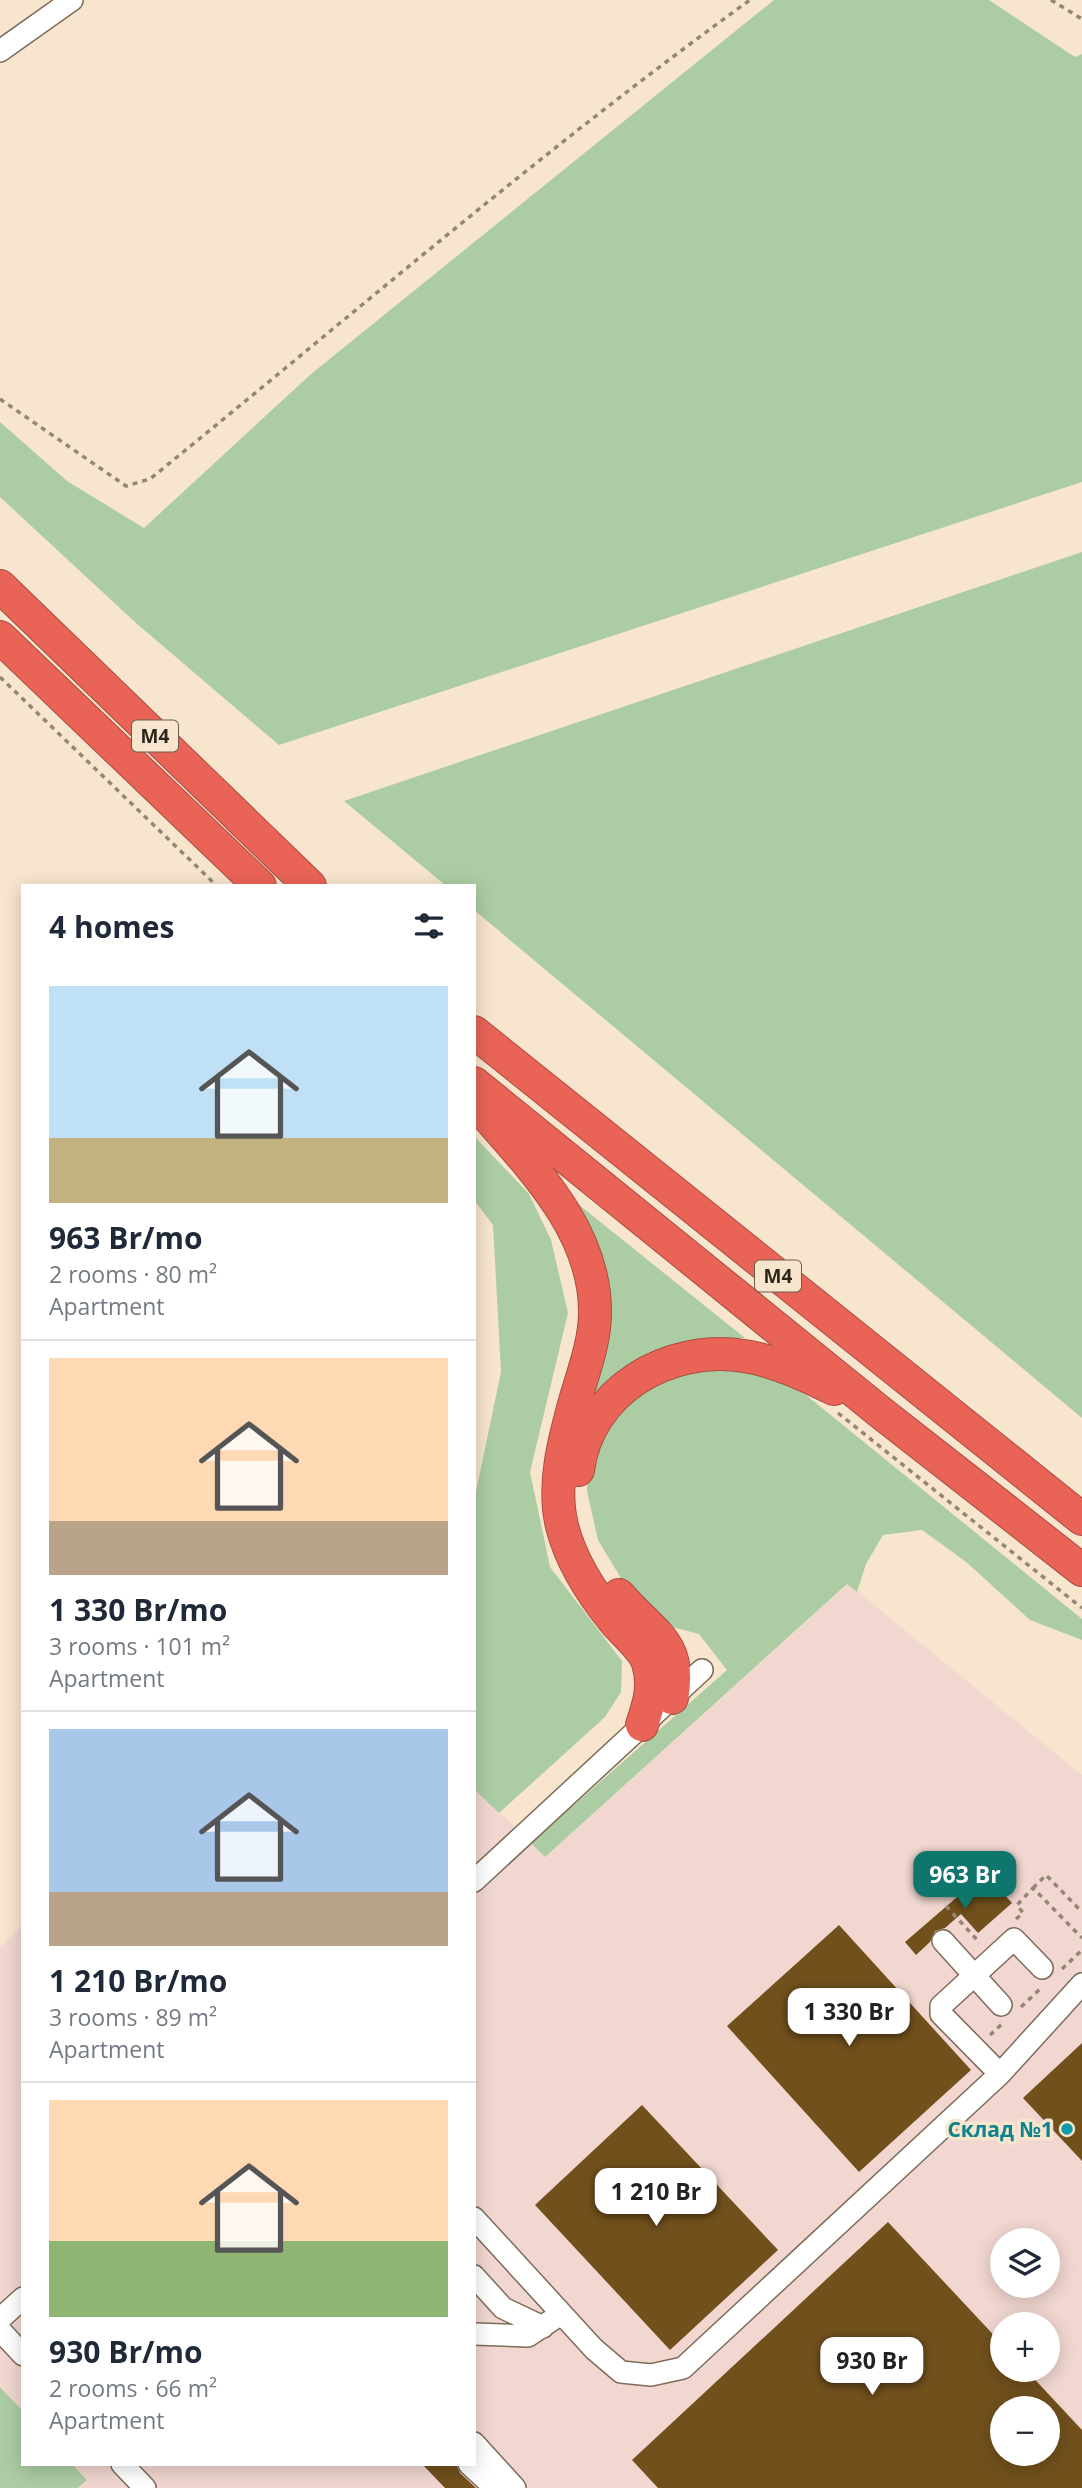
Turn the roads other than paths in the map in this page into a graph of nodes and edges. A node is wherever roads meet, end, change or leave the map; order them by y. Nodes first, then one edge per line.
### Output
1 (72, 0) edge
2 (0, 51) edge
3 (0, 586) edge
4 (0, 637) edge
5 (258, 884) edge
6 (308, 884) edge
7 (476, 1034) edge
8 (476, 1085) edge
9 (476, 1103) edge
10 (880, 1412) junction
11 (1082, 1519) edge
12 (1082, 1570) edge
13 (702, 1670) dead end
14 (672, 1698) junction
15 (642, 1725) junction
16 (476, 1879) edge
17 (943, 1941) dead end
18 (1042, 1968) dead end
19 (974, 1975) junction
20 (1082, 1984) edge
21 (1001, 2005) dead end
22 (1000, 2074) junction
23 (476, 2220) edge
24 (476, 2278) edge
25 (21, 2300) edge
26 (561, 2314) junction
27 (0, 2319) edge
28 (543, 2327) junction
29 (0, 2330) edge
30 (476, 2334) edge
31 (21, 2353) edge
32 (476, 2445) edge
33 (124, 2466) edge
34 (471, 2466) edge
35 (145, 2488) edge
36 (495, 2488) edge
37 (515, 2488) edge

1 - 2 street
3 - 6 highway, М4
4 - 5 highway, М4
7 - 11 highway, М4
8 - 10 highway, М4
9 - 15 highway
10 - 12 highway, М4
10 - 14 highway
13 - 14 street
14 - 15 street
15 - 16 street
17 - 19 street
18 - 19 street
19 - 21 street
19 - 22 street
20 - 22 street
22 - 26 street
23 - 26 street
24 - 28 street
25 - 27 street
26 - 28 street
28 - 30 street
29 - 31 street
32 - 37 street
33 - 35 street
34 - 36 street

